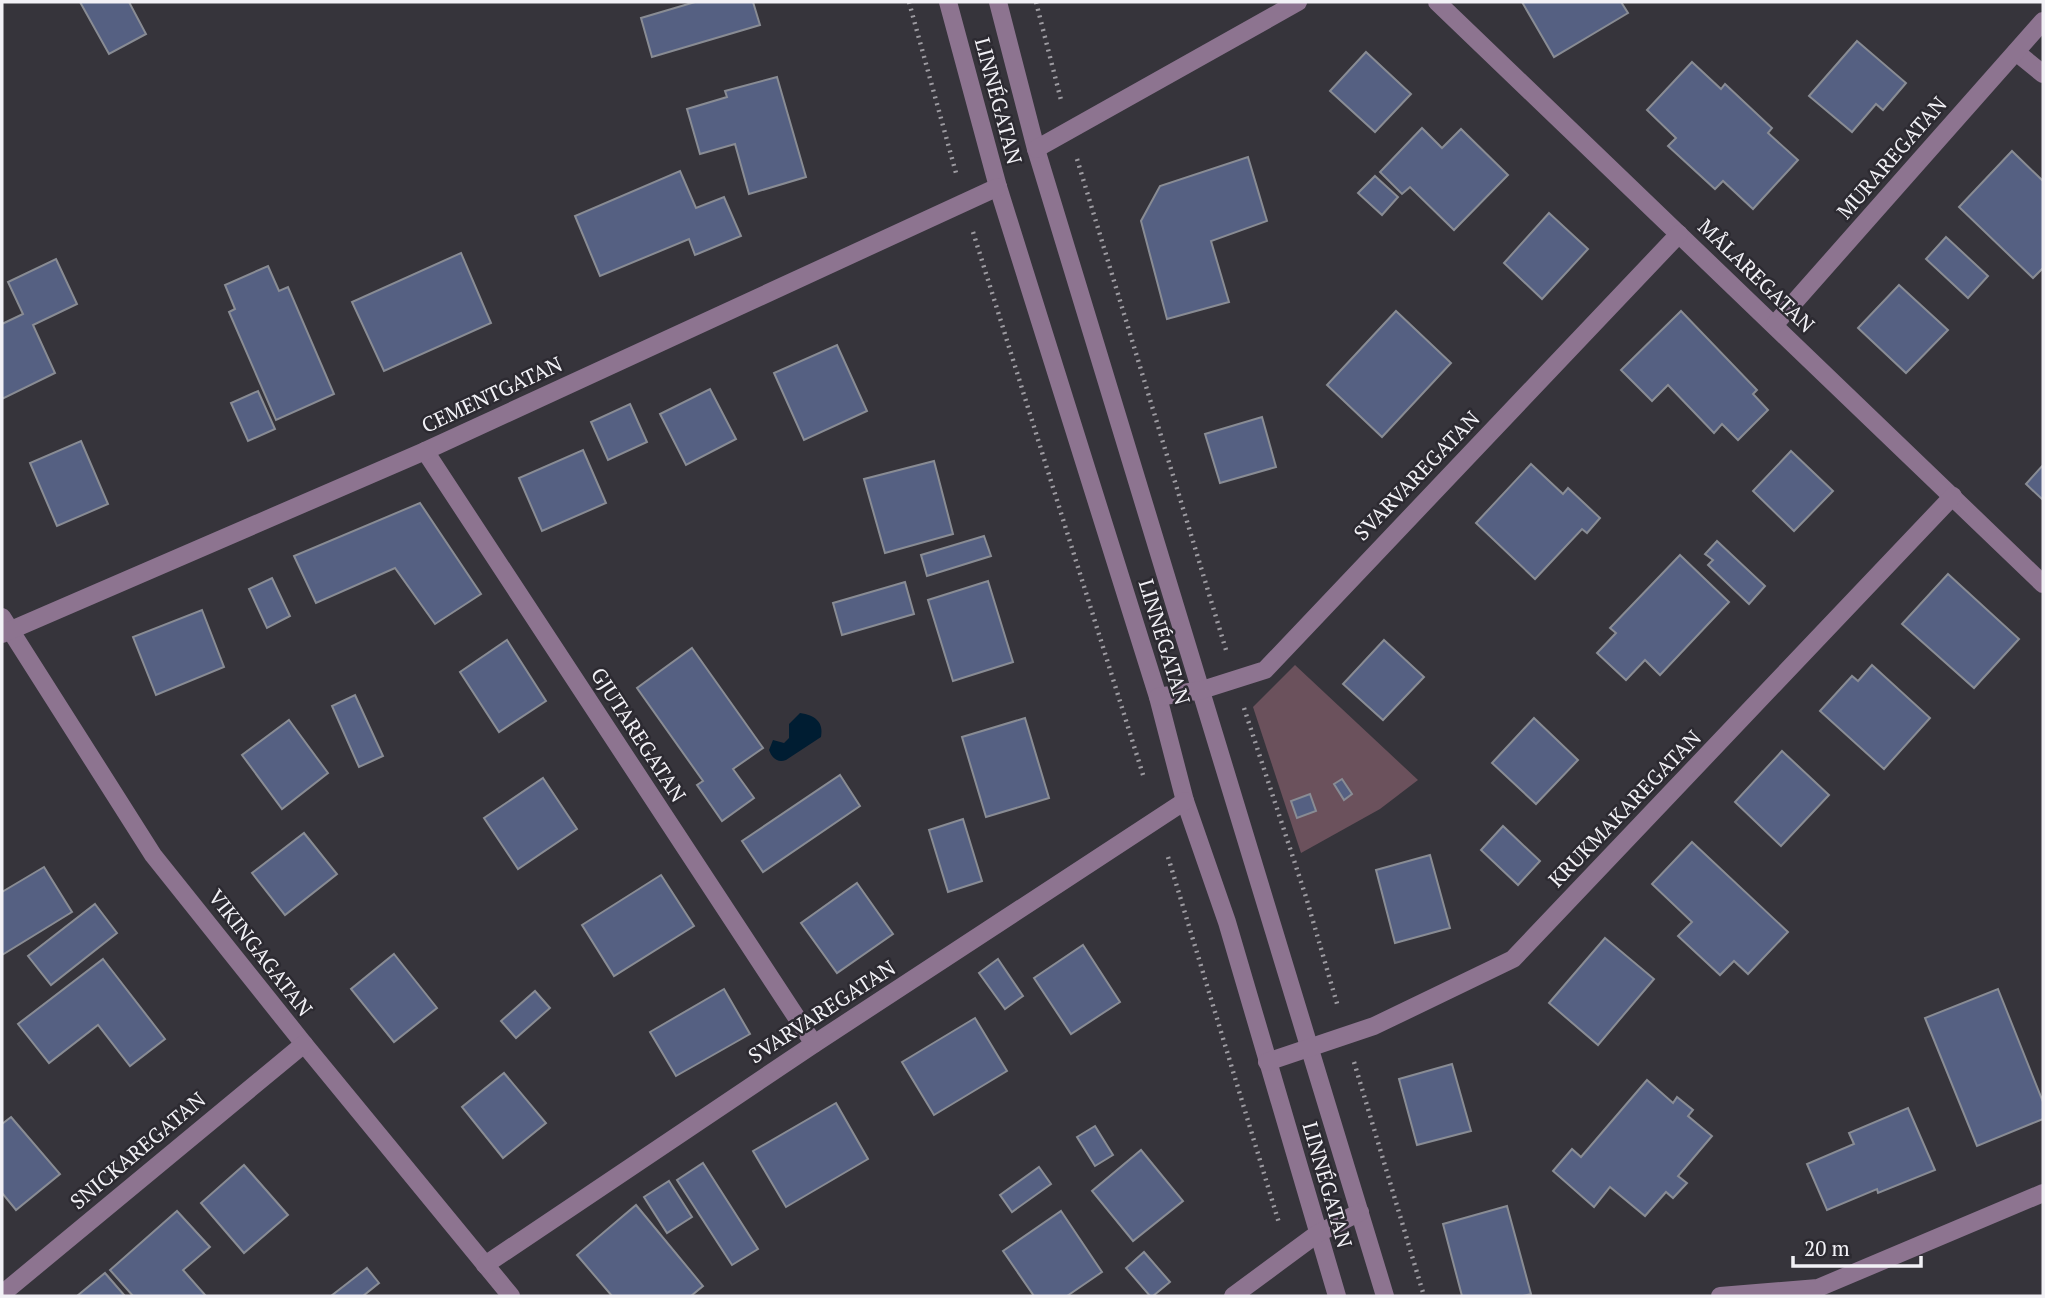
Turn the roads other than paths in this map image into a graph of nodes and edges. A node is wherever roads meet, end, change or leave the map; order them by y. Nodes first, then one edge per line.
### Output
1 (948, 2) edge
2 (998, 2) edge
3 (1298, 2) edge
4 (1437, 2) edge
5 (2043, 22) edge
6 (2016, 52) junction
7 (2043, 74) edge
8 (1036, 149) junction
9 (998, 187) junction
10 (1679, 234) junction
11 (1774, 324) junction
12 (425, 451) junction
13 (1953, 496) junction
14 (2043, 584) edge
15 (5, 627) edge
16 (1202, 690) junction
17 (1158, 697) junction
18 (1185, 801) junction
19 (304, 1044) junction
20 (814, 1044) junction
21 (1309, 1047) junction
22 (1268, 1062) junction
23 (2043, 1193) edge
24 (1360, 1212) junction
25 (1317, 1234) junction
26 (485, 1265) junction
27 (2, 1294) edge
28 (511, 1296) edge
29 (1233, 1296) edge
30 (1337, 1296) edge
31 (1385, 1296) edge
32 (1729, 1296) edge

1 - 9 street, LINNÉGATAN
2 - 8 street, LINNÉGATAN
3 - 8 street
4 - 10 street, MÅLAREGATAN
5 - 6 street, MURAREGATAN
6 - 7 street
6 - 11 street, MURAREGATAN
8 - 16 street, LINNÉGATAN
9 - 12 street, CEMENTGATAN
9 - 17 street, LINNÉGATAN
10 - 11 street, MÅLAREGATAN
10 - 16 street, SVARVAREGATAN
11 - 13 street, MÅLAREGATAN
12 - 15 street, CEMENTGATAN
12 - 20 street, GJUTAREGATAN
13 - 14 street, MÅLAREGATAN
13 - 21 street, KRUKMAKAREGATAN
15 - 19 street, VIKINGAGATAN
16 - 17 street, SVARVAREGATAN
16 - 21 street, LINNÉGATAN
17 - 18 street, LINNÉGATAN
18 - 20 street, SVARVAREGATAN
18 - 22 street, LINNÉGATAN
19 - 26 street, VIKINGAGATAN
19 - 27 street, SNICKAREGATAN
20 - 26 street, SVARVAREGATAN
21 - 22 street, KRUKMAKAREGATAN
21 - 24 street, LINNÉGATAN
22 - 25 street, LINNÉGATAN
23 - 32 street
24 - 25 street
24 - 31 street, LINNÉGATAN
25 - 29 street
25 - 30 street, LINNÉGATAN
26 - 28 street, VIKINGAGATAN

